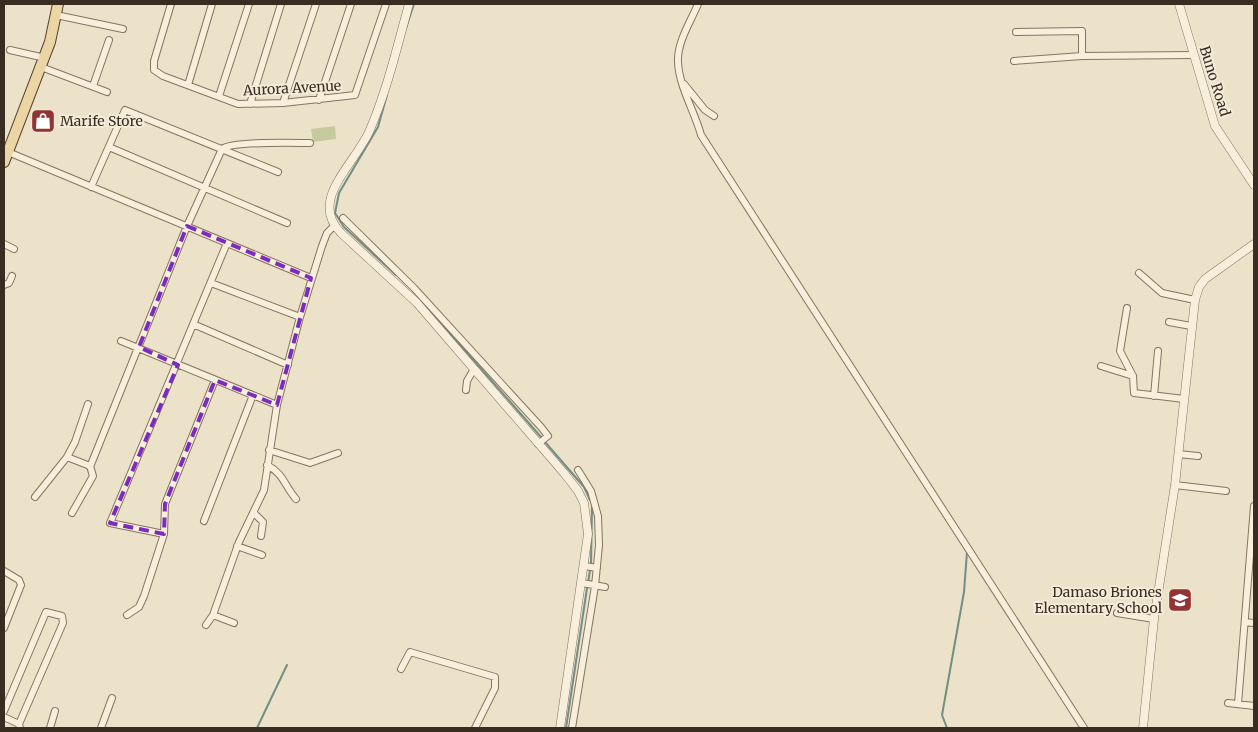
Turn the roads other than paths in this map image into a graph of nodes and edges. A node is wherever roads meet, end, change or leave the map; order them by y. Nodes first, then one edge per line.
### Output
1 (58, 4) edge
2 (171, 4) edge
3 (212, 4) edge
4 (248, 4) edge
5 (281, 4) edge
6 (316, 4) edge
7 (351, 4) edge
8 (386, 4) edge
9 (409, 4) edge
10 (698, 4) edge
11 (1178, 4) edge
12 (56, 15) junction
13 (123, 29) dead end
14 (1016, 32) dead end
15 (109, 40) dead end
16 (10, 50) dead end
17 (1194, 55) junction
18 (1082, 56) junction
19 (1014, 61) dead end
20 (43, 63) junction
21 (682, 81) junction
22 (188, 84) junction
23 (93, 86) junction
24 (106, 92) dead end
25 (219, 96) junction
26 (319, 100) junction
27 (284, 103) junction
28 (250, 104) junction
29 (714, 116) dead end
30 (310, 143) dead end
31 (109, 147) junction
32 (222, 149) junction
33 (8, 152) junction
34 (4, 162) edge
35 (278, 172) dead end
36 (1254, 185) edge
37 (91, 187) junction
38 (205, 188) junction
39 (343, 218) dead end
40 (287, 223) dead end
41 (187, 226) junction
42 (334, 226) junction
43 (227, 243) junction
44 (4, 244) edge
45 (1254, 244) edge
46 (14, 249) dead end
47 (1138, 273) dead end
48 (12, 276) dead end
49 (311, 278) junction
50 (210, 283) junction
51 (4, 285) edge
52 (1194, 300) junction
53 (1127, 308) dead end
54 (300, 317) junction
55 (1169, 322) dead end
56 (193, 324) junction
57 (1191, 326) junction
58 (121, 341) dead end
59 (139, 347) junction
60 (1158, 351) dead end
61 (288, 365) junction
62 (178, 366) junction
63 (1101, 366) dead end
64 (474, 369) junction
65 (1133, 376) junction
66 (215, 380) junction
67 (466, 390) dead end
68 (253, 395) junction
69 (1154, 396) junction
70 (1184, 400) junction
71 (88, 404) dead end
72 (277, 405) junction
73 (538, 444) junction
74 (269, 450) junction
75 (338, 453) dead end
76 (1178, 454) junction
77 (1198, 456) dead end
78 (67, 457) junction
79 (267, 465) junction
80 (90, 467) junction
81 (578, 470) dead end
82 (1175, 485) junction
83 (1226, 491) dead end
84 (36, 497) dead end
85 (296, 499) dead end
86 (1254, 506) edge
87 (72, 513) dead end
88 (254, 513) junction
89 (204, 521) dead end
90 (164, 534) junction
91 (261, 536) dead end
92 (238, 546) junction
93 (262, 555) dead end
94 (585, 566) junction
95 (597, 568) junction
96 (4, 571) edge
97 (582, 583) junction
98 (595, 586) junction
99 (605, 587) dead end
100 (1117, 613) dead end
101 (213, 614) junction
102 (127, 615) dead end
103 (1154, 619) junction
104 (1245, 622) junction
105 (234, 623) dead end
106 (1254, 623) edge
107 (206, 625) dead end
108 (4, 628) edge
109 (401, 669) dead end
110 (112, 698) dead end
111 (1228, 703) dead end
112 (1238, 704) junction
113 (1254, 706) edge
114 (4, 711) edge
115 (55, 711) dead end
116 (4, 717) edge
117 (20, 726) edge
118 (50, 728) edge
119 (101, 728) edge
120 (475, 728) edge
121 (560, 728) edge
122 (572, 728) edge
123 (1084, 728) edge
124 (1143, 728) edge

1 - 12 main road
2 - 22 street, Aurora Avenue
3 - 22 street
4 - 25 street
5 - 28 street
6 - 27 street
7 - 26 street
8 - 26 street, Aurora Avenue
9 - 42 street
10 - 21 street
11 - 17 street, Buno Road
12 - 13 street
12 - 20 main road
14 - 18 street
15 - 23 street
16 - 20 street
17 - 18 street
17 - 36 street, Buno Road
18 - 19 street
20 - 23 street
20 - 33 main road
21 - 29 street
21 - 123 street
22 - 25 street, Aurora Avenue
23 - 24 street
25 - 28 street, Aurora Avenue
26 - 27 street, Aurora Avenue
27 - 28 street, Aurora Avenue
30 - 32 street
31 - 32 street
31 - 37 street
31 - 38 street
32 - 35 street
32 - 38 street
33 - 34 main road
33 - 37 street
37 - 41 street
38 - 40 street
38 - 41 street
39 - 73 street
41 - 43 street
41 - 59 street
42 - 49 street
42 - 64 street
43 - 49 street
43 - 50 street
44 - 46 street
45 - 52 street
47 - 52 street
48 - 51 street
49 - 54 street
50 - 54 street
50 - 56 street
52 - 57 street
53 - 65 street
54 - 61 street
55 - 57 street
56 - 61 street
56 - 62 street
57 - 70 street
58 - 59 street
59 - 62 street
59 - 80 street
60 - 69 street
61 - 72 street
62 - 66 street
62 - 90 street
63 - 65 street
64 - 67 street
64 - 73 street
65 - 69 street
66 - 68 street
66 - 90 street
68 - 72 street
68 - 89 street
69 - 70 street
70 - 76 street
71 - 78 street
72 - 74 street
73 - 94 street
74 - 75 street
74 - 79 street
76 - 77 street
76 - 82 street
78 - 80 street
78 - 84 street
79 - 85 street
79 - 88 street
80 - 87 street
81 - 95 street
82 - 83 street
82 - 103 street
86 - 104 street
88 - 91 street
88 - 92 street
90 - 102 street
92 - 93 street
92 - 101 street
94 - 95 street
94 - 97 street
95 - 98 street
96 - 108 street
97 - 98 street
97 - 121 street
98 - 99 street
98 - 122 street
100 - 103 street
101 - 105 street
101 - 107 street
103 - 124 street
104 - 106 street
104 - 112 street
109 - 120 street
110 - 119 street
111 - 112 street
112 - 113 street
114 - 117 street
115 - 118 street
116 - 117 street

